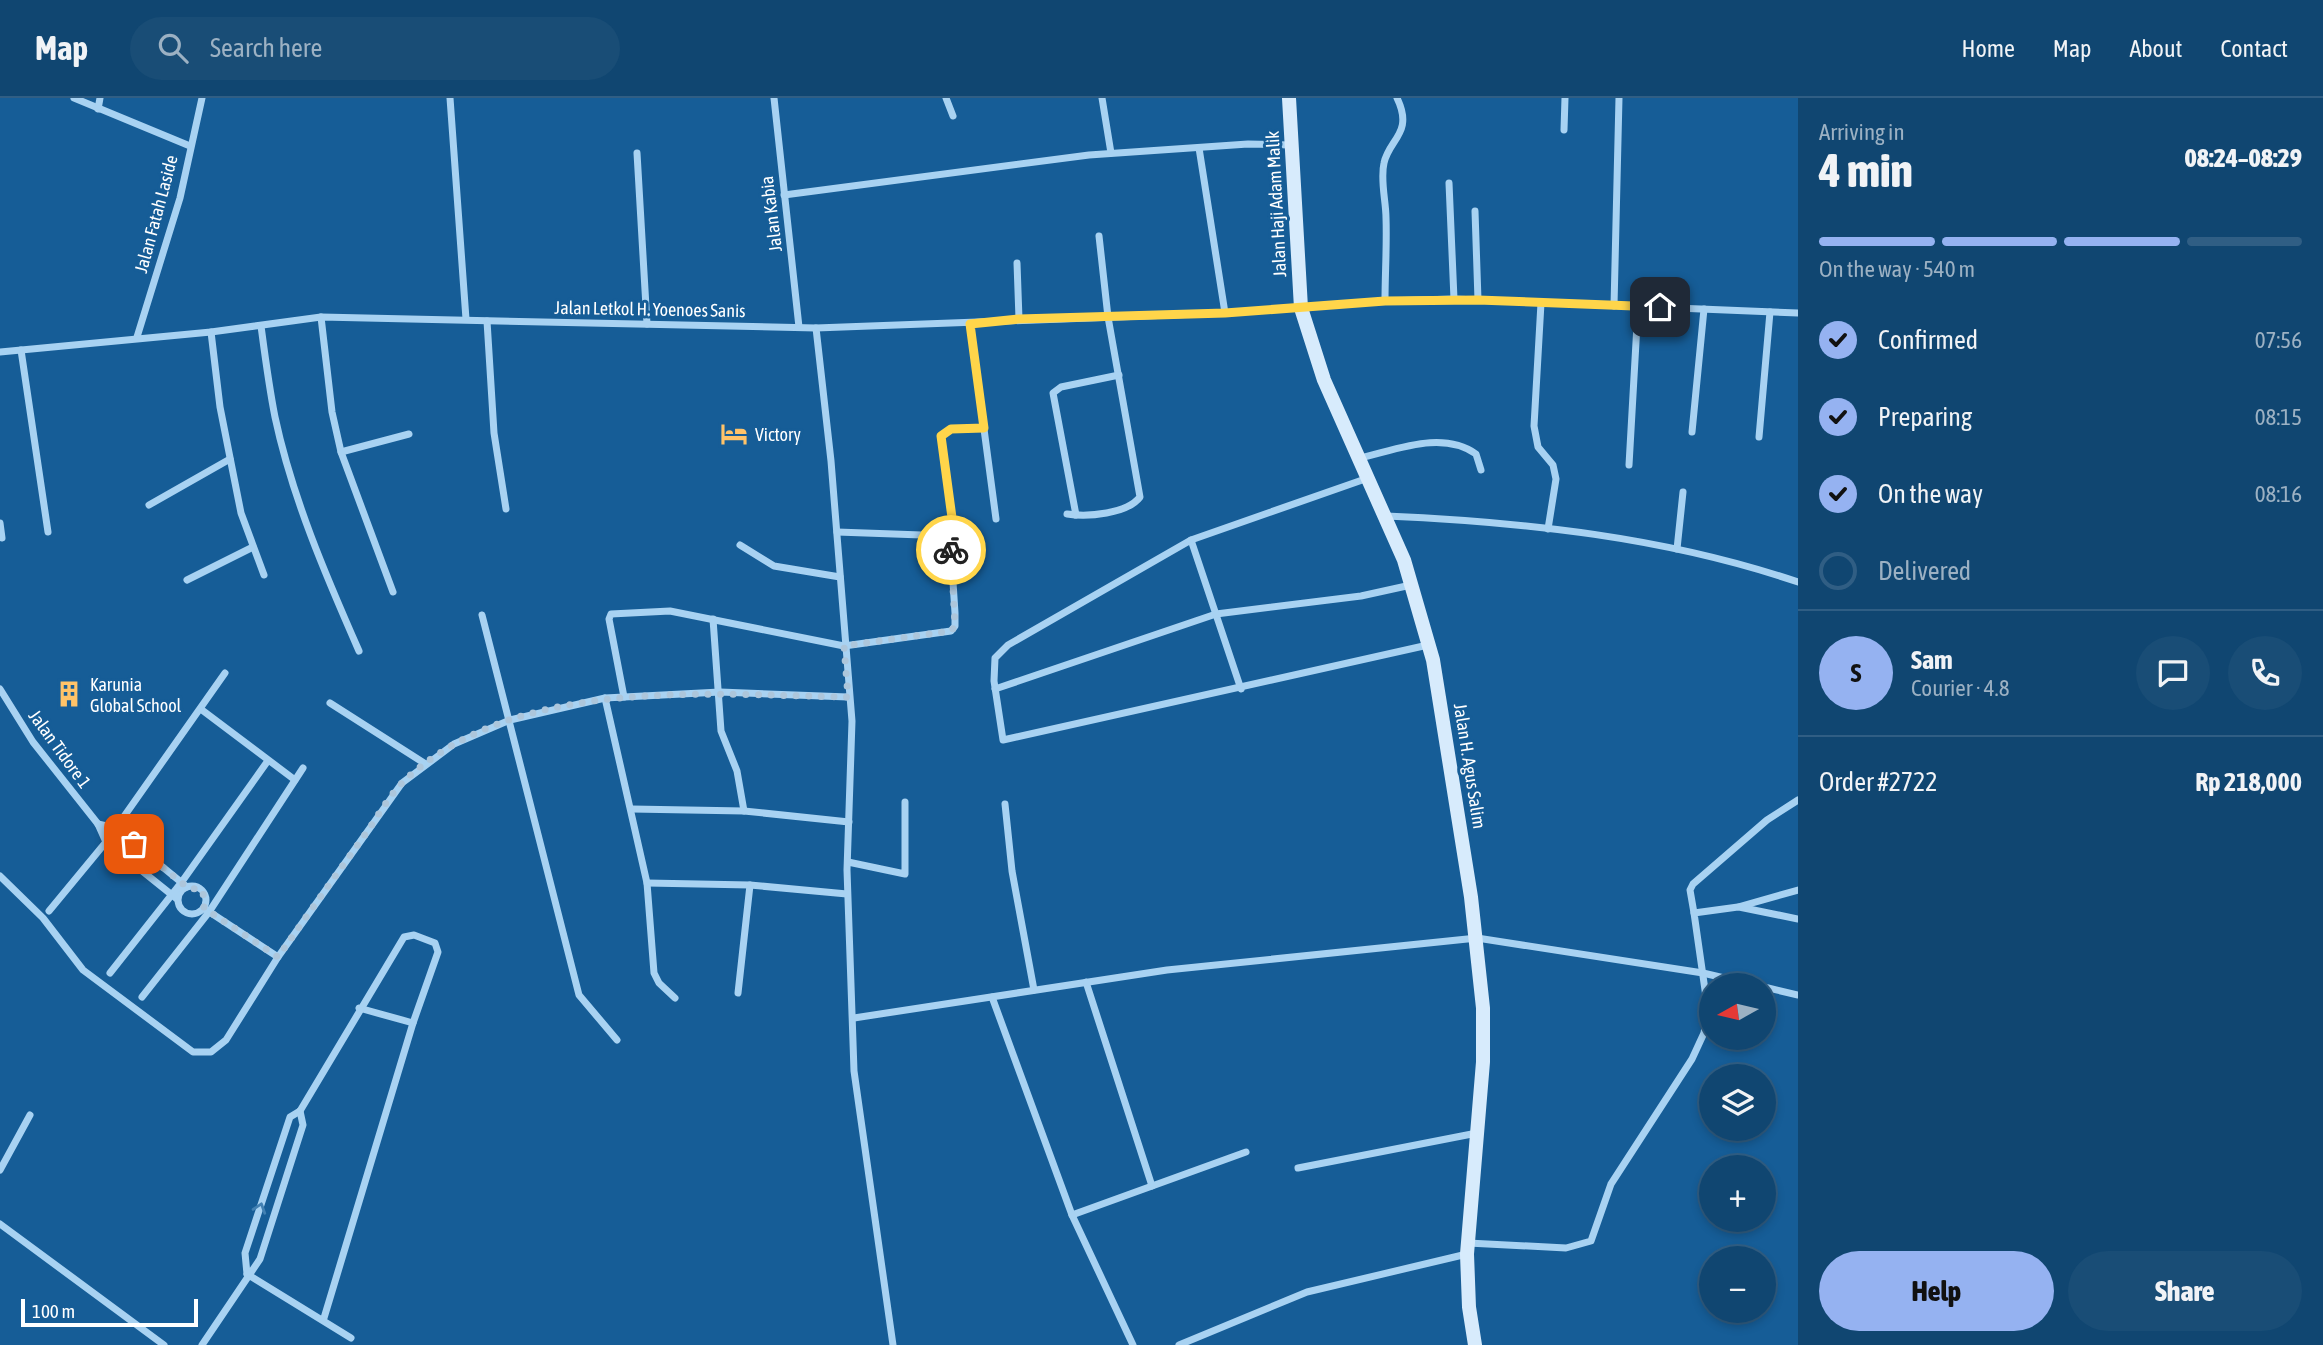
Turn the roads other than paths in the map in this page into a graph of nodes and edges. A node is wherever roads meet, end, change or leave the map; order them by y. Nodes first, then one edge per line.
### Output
1 (74, 98) edge
2 (100, 98) edge
3 (202, 98) edge
4 (450, 98) edge
5 (774, 98) edge
6 (946, 98) edge
7 (1102, 98) edge
8 (1289, 98) edge
9 (1397, 98) edge
10 (1565, 98) edge
11 (1619, 98) edge
12 (98, 109) junction
13 (953, 116) dead end
14 (1564, 131) dead end
15 (1293, 145) junction
16 (190, 146) junction
17 (1199, 148) junction
18 (637, 153) dead end
19 (1111, 153) junction
20 (1449, 183) dead end
21 (784, 195) junction
22 (1475, 211) dead end
23 (1099, 236) dead end
24 (1017, 263) dead end
25 (1454, 299) junction
26 (1478, 300) junction
27 (1385, 301) junction
28 (1541, 303) junction
29 (1614, 306) junction
30 (1638, 307) junction
31 (1301, 308) junction
32 (1704, 309) junction
33 (1770, 312) junction
34 (1225, 313) junction
35 (1798, 313) edge
36 (321, 317) junction
37 (1108, 317) junction
38 (466, 319) junction
39 (1019, 319) junction
40 (487, 321) junction
41 (647, 324) junction
42 (970, 324) junction
43 (261, 326) junction
44 (799, 327) junction
45 (816, 328) junction
46 (211, 332) junction
47 (137, 337) junction
48 (21, 350) junction
49 (0, 352) edge
50 (1119, 375) junction
51 (984, 428) junction
52 (1692, 432) dead end
53 (409, 434) dead end
54 (1759, 437) dead end
55 (341, 452) junction
56 (1360, 458) junction
57 (230, 459) junction
58 (1629, 464) dead end
59 (1480, 470) dead end
60 (1368, 477) junction
61 (1683, 492) dead end
62 (149, 505) dead end
63 (506, 509) dead end
64 (1067, 514) dead end
65 (1076, 515) junction
66 (1386, 516) junction
67 (996, 519) dead end
68 (0, 523) edge
69 (1548, 529) junction
70 (48, 532) dead end
71 (837, 532) junction
72 (950, 536) junction
73 (2, 538) dead end
74 (1191, 540) junction
75 (740, 545) dead end
76 (253, 547) junction
77 (1677, 549) junction
78 (264, 575) dead end
79 (840, 577) junction
80 (187, 580) dead end
81 (1798, 582) edge
82 (1411, 585) junction
83 (393, 592) dead end
84 (1216, 614) junction
85 (482, 615) dead end
86 (713, 619) junction
87 (1429, 645) junction
88 (844, 646) junction
89 (359, 650) dead end
90 (225, 673) dead end
91 (0, 689) edge
92 (995, 689) junction
93 (1241, 689) junction
94 (720, 692) junction
95 (624, 697) junction
96 (848, 697) junction
97 (605, 698) junction
98 (330, 703) dead end
99 (202, 710) junction
100 (510, 720) junction
101 (267, 762) junction
102 (424, 763) junction
103 (303, 768) dead end
104 (295, 780) junction
105 (1798, 800) edge
106 (905, 802) dead end
107 (1004, 803) dead end
108 (632, 809) junction
109 (744, 811) junction
110 (849, 822) junction
111 (98, 824) junction
112 (115, 828) junction
113 (106, 842) junction
114 (848, 862) junction
115 (0, 876) edge
116 (647, 883) junction
117 (184, 885) junction
118 (750, 885) junction
119 (1798, 890) edge
120 (848, 894) junction
121 (175, 897) junction
122 (1738, 907) junction
123 (206, 910) junction
124 (49, 911) dead end
125 (1694, 913) junction
126 (1798, 919) edge
127 (1477, 938) junction
128 (278, 957) junction
129 (110, 973) dead end
130 (1703, 973) joint
131 (1086, 982) junction
132 (1034, 990) junction
133 (1776, 990) edge
134 (738, 993) dead end
135 (1798, 995) edge
136 (142, 997) dead end
137 (992, 997) junction
138 (675, 998) dead end
139 (359, 1008) junction
140 (854, 1018) junction
141 (413, 1023) junction
142 (617, 1040) dead end
143 (1699, 1044) edge
144 (300, 1111) junction
145 (30, 1115) dead end
146 (1477, 1133) junction
147 (1246, 1152) dead end
148 (1298, 1168) dead end
149 (0, 1170) edge
150 (1152, 1186) junction
151 (1072, 1215) junction
152 (0, 1224) edge
153 (1467, 1249) junction
154 (247, 1273) junction
155 (324, 1318) junction
156 (351, 1338) dead end
157 (164, 1345) edge
158 (202, 1345) edge
159 (893, 1345) edge
160 (1133, 1345) edge
161 (1179, 1345) edge
162 (1475, 1345) edge

1 - 12 street
2 - 12 street
3 - 16 street, Jalan Fatah Laside
4 - 38 street
5 - 21 street, Jalan Kabia
6 - 13 street
7 - 19 street
8 - 15 main road, Jalan Haji Adam Malik
9 - 27 street
10 - 14 street
11 - 29 street
12 - 16 street
15 - 17 street
15 - 31 main road, Jalan Haji Adam Malik
16 - 47 street, Jalan Fatah Laside
17 - 19 street
17 - 34 street
18 - 41 street
19 - 21 street
20 - 25 street
21 - 44 street, Jalan Kabia
22 - 26 street
23 - 37 street
24 - 39 street
25 - 26 street, Jalan Letkol H. Yoenoes Sanis
25 - 27 street, Jalan Letkol H. Yoenoes Sanis
26 - 28 street, Jalan Letkol H. Yoenoes Sanis
27 - 31 street, Jalan Letkol H. Yoenoes Sanis
28 - 29 street, Jalan Letkol H. Yoenoes Sanis
28 - 69 street
29 - 30 street, Jalan Letkol H. Yoenoes Sanis
30 - 32 street, Jalan Letkol H. Yoenoes Sanis
30 - 58 street
31 - 34 street, Jalan Letkol H. Yoenoes Sanis
31 - 56 main road, Jalan H. Agus Salim
32 - 33 street, Jalan Letkol H. Yoenoes Sanis
32 - 52 street
33 - 35 street, Jalan Letkol H. Yoenoes Sanis
33 - 54 street
34 - 37 street, Jalan Letkol H. Yoenoes Sanis
36 - 38 street, Jalan Letkol H. Yoenoes Sanis
36 - 43 street, Jalan Letkol H. Yoenoes Sanis
36 - 55 street
37 - 39 street, Jalan Letkol H. Yoenoes Sanis
37 - 50 street
38 - 40 street, Jalan Letkol H. Yoenoes Sanis
39 - 42 street, Jalan Letkol H. Yoenoes Sanis
40 - 41 street, Jalan Letkol H. Yoenoes Sanis
40 - 63 street
41 - 44 street, Jalan Letkol H. Yoenoes Sanis
42 - 45 street, Jalan Letkol H. Yoenoes Sanis
42 - 51 street
43 - 46 street, Jalan Letkol H. Yoenoes Sanis
43 - 89 street
44 - 45 street, Jalan Letkol H. Yoenoes Sanis
45 - 71 street
46 - 47 street, Jalan Letkol H. Yoenoes Sanis
46 - 57 street
47 - 48 street, Jalan Letkol H. Yoenoes Sanis
48 - 49 street, Jalan Letkol H. Yoenoes Sanis
48 - 70 street
50 - 65 street
50 - 65 street
51 - 67 street
51 - 72 street
53 - 55 street
55 - 83 street
56 - 59 street
56 - 60 main road, Jalan H. Agus Salim
57 - 62 street
57 - 76 street
60 - 66 main road, Jalan H. Agus Salim
60 - 74 street
61 - 77 street
64 - 65 street
66 - 69 street
66 - 82 main road, Jalan H. Agus Salim
68 - 73 street
69 - 77 street
71 - 72 street
71 - 79 street
72 - 88 street
74 - 84 street
74 - 92 street
75 - 79 street
76 - 78 street
76 - 80 street
77 - 81 street
79 - 88 street
82 - 84 street
82 - 87 main road, Jalan H. Agus Salim
84 - 92 street
84 - 93 street
85 - 100 street
86 - 88 street
86 - 94 street
86 - 95 street
87 - 93 street
87 - 127 main road, Jalan H. Agus Salim
88 - 96 street
90 - 99 street
91 - 111 street, Jalan Tidore 1
92 - 93 street
94 - 95 street
94 - 96 street
94 - 109 street
95 - 97 street
96 - 110 street
97 - 100 street
97 - 108 street
98 - 102 street
99 - 101 street
99 - 112 street
100 - 102 street
100 - 142 street
101 - 104 street
101 - 117 street
102 - 128 street
103 - 104 street
104 - 123 street
105 - 125 street
106 - 114 street
107 - 132 street
108 - 109 street
108 - 116 street
109 - 110 street
110 - 114 street
111 - 112 street
111 - 113 street, Jalan Tidore 1
112 - 113 street
112 - 117 street
113 - 121 street
113 - 124 street
114 - 120 street
115 - 128 street
116 - 118 street
116 - 138 street
117 - 121 street
117 - 123 street
118 - 120 street
118 - 134 street
119 - 122 street
120 - 140 street
121 - 123 street
121 - 129 street
122 - 125 street
122 - 126 street
123 - 128 street
123 - 136 street
125 - 130 street
127 - 130 street
127 - 131 street
127 - 146 main road, Jalan H. Agus Salim
131 - 132 street
131 - 150 street
132 - 137 street
133 - 135 street
137 - 140 street
137 - 151 street
139 - 141 street
139 - 141 street
139 - 144 street
140 - 159 street
141 - 155 street
143 - 153 street
144 - 154 street
154 -> 144 street
145 - 149 street
146 - 148 street
146 - 153 main road, Jalan H. Agus Salim
147 - 150 street
150 - 151 street
151 - 160 street
152 - 157 street
153 - 161 street
153 - 162 main road, Jalan H. Agus Salim
154 - 155 street
154 - 158 street
155 - 156 street

